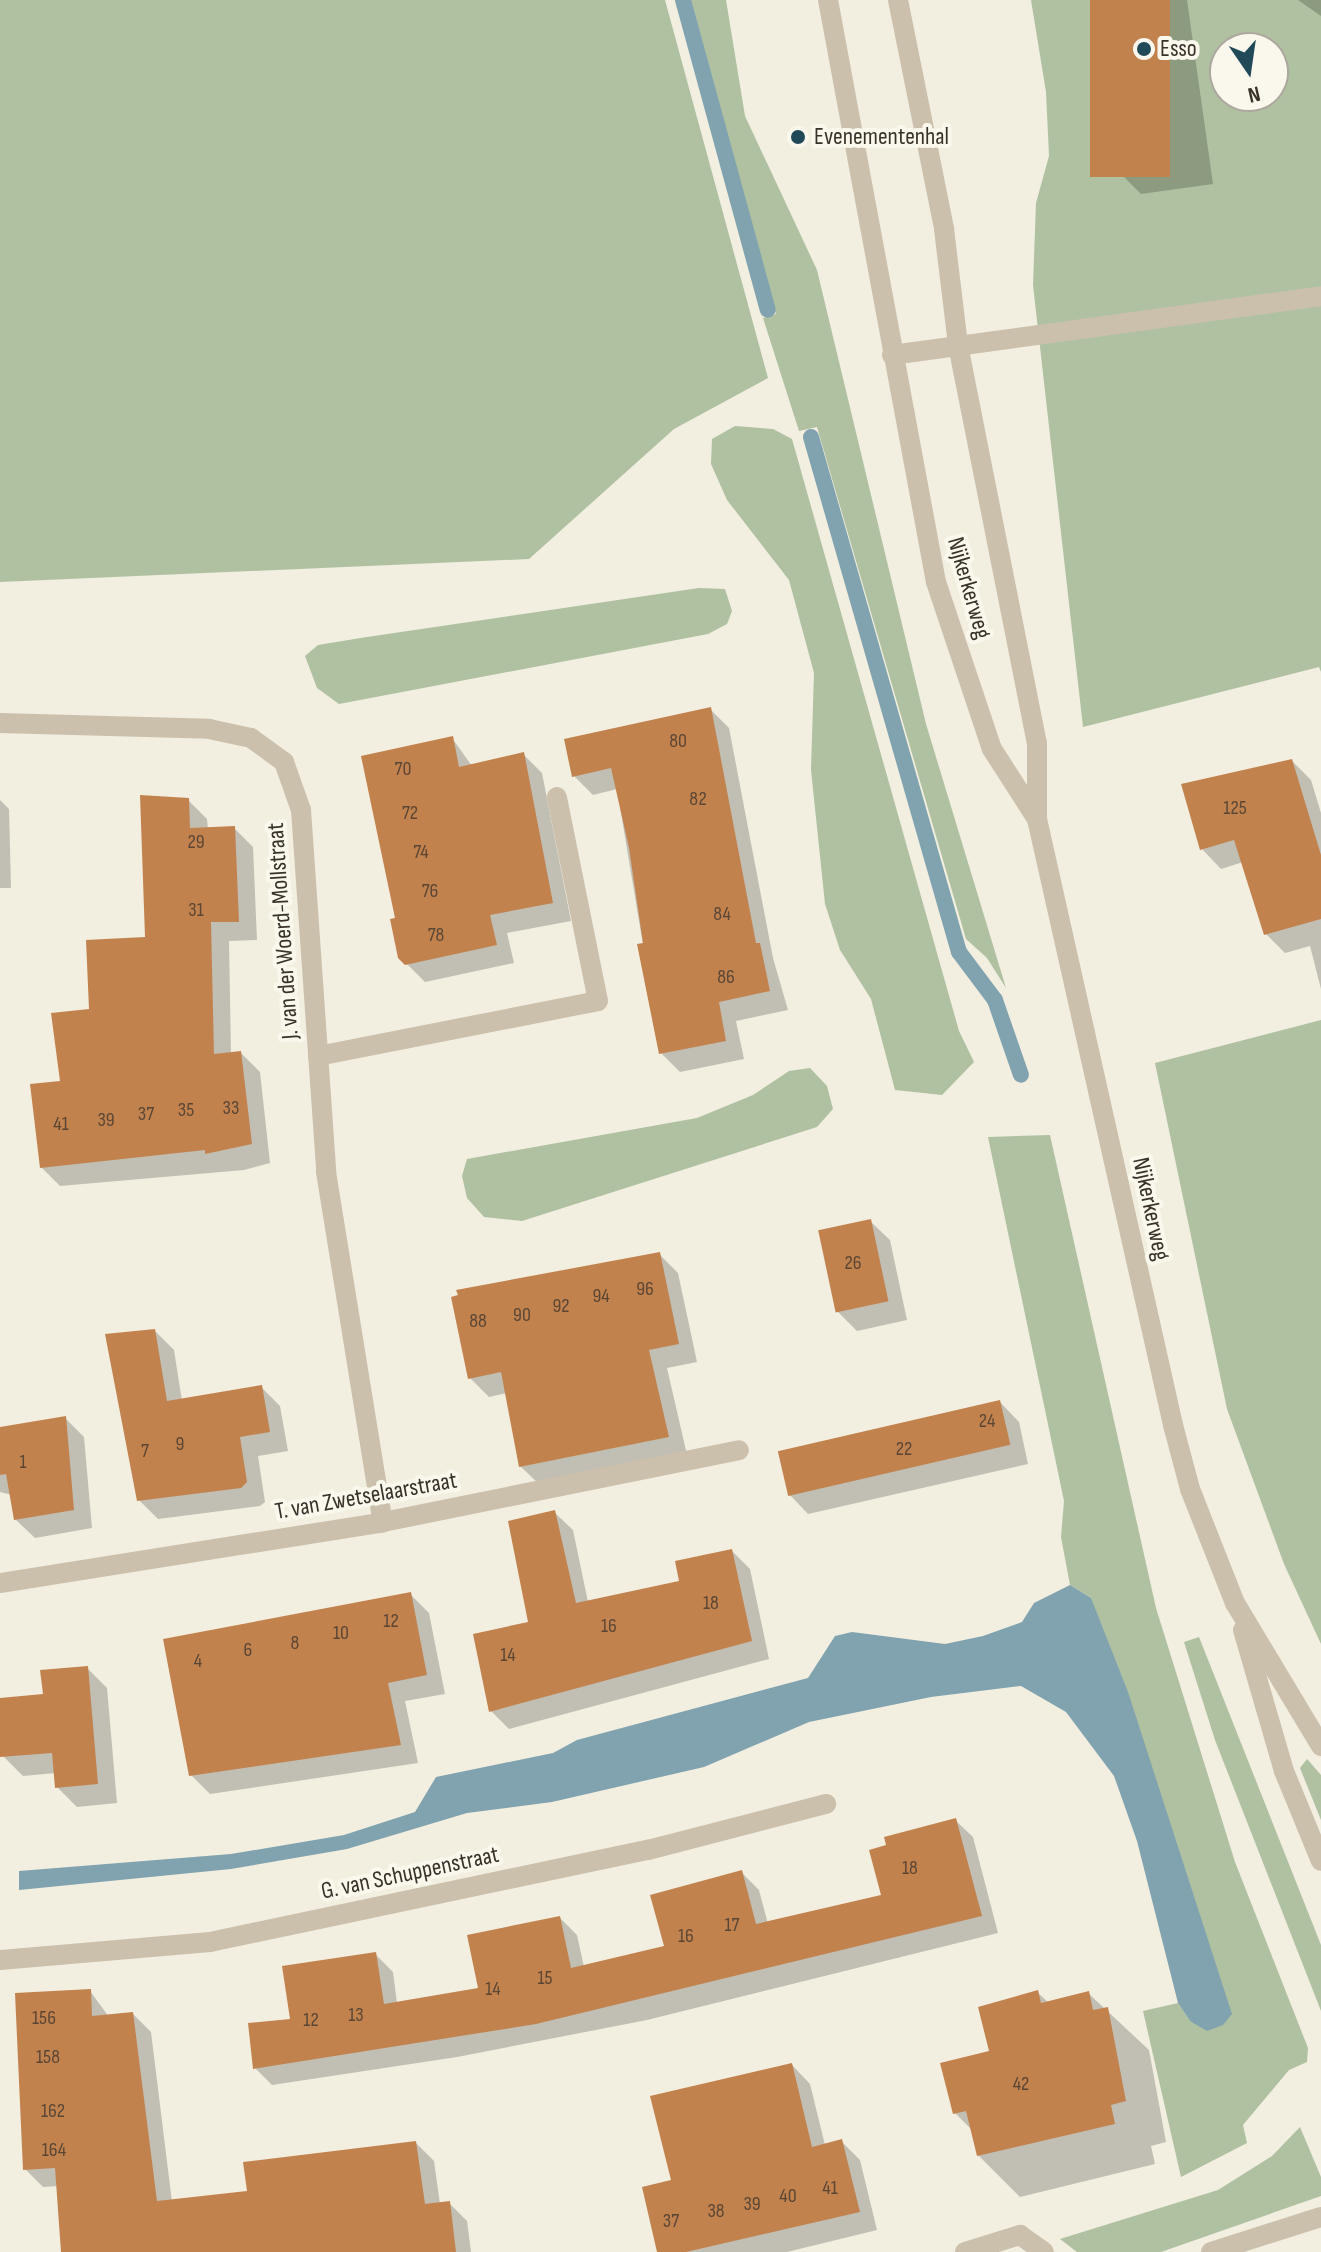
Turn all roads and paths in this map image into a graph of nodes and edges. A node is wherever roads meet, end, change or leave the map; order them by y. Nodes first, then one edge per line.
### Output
1 (828, 0) edge
2 (898, 0) edge
3 (1321, 296) edge
4 (958, 345) junction
5 (892, 355) junction
6 (0, 723) edge
7 (557, 797) dead end
8 (1037, 819) junction
9 (318, 1056) junction
10 (739, 1450) dead end
11 (383, 1522) junction
12 (0, 1583) edge
13 (1235, 1603) junction
14 (1321, 1746) edge
15 (826, 1804) dead end
16 (1321, 1861) edge
17 (0, 1960) edge
18 (1321, 2217) edge
19 (965, 2252) edge
20 (1044, 2252) edge
21 (1211, 2252) edge

1 - 5 street, Nijkerkerweg
2 - 4 street, Nijkerkerweg
3 - 4 street
4 - 5 street
4 - 8 street, Nijkerkerweg
5 - 8 street, Nijkerkerweg
6 - 9 street, J. van der Woerd-Mollstraat
7 - 9 street, J. van der Woerd-Mollstraat
8 - 13 street, Nijkerkerweg
9 - 11 street, J. van der Woerd-Mollstraat
10 - 11 street, T. van Zwetselaarstraat
11 - 12 street, T. van Zwetselaarstraat
13 - 14 street, Nijkerkerweg
13 - 16 street, Nijkerkerweg
15 - 17 street, G. van Schuppenstraat
18 - 21 street
19 - 20 street

